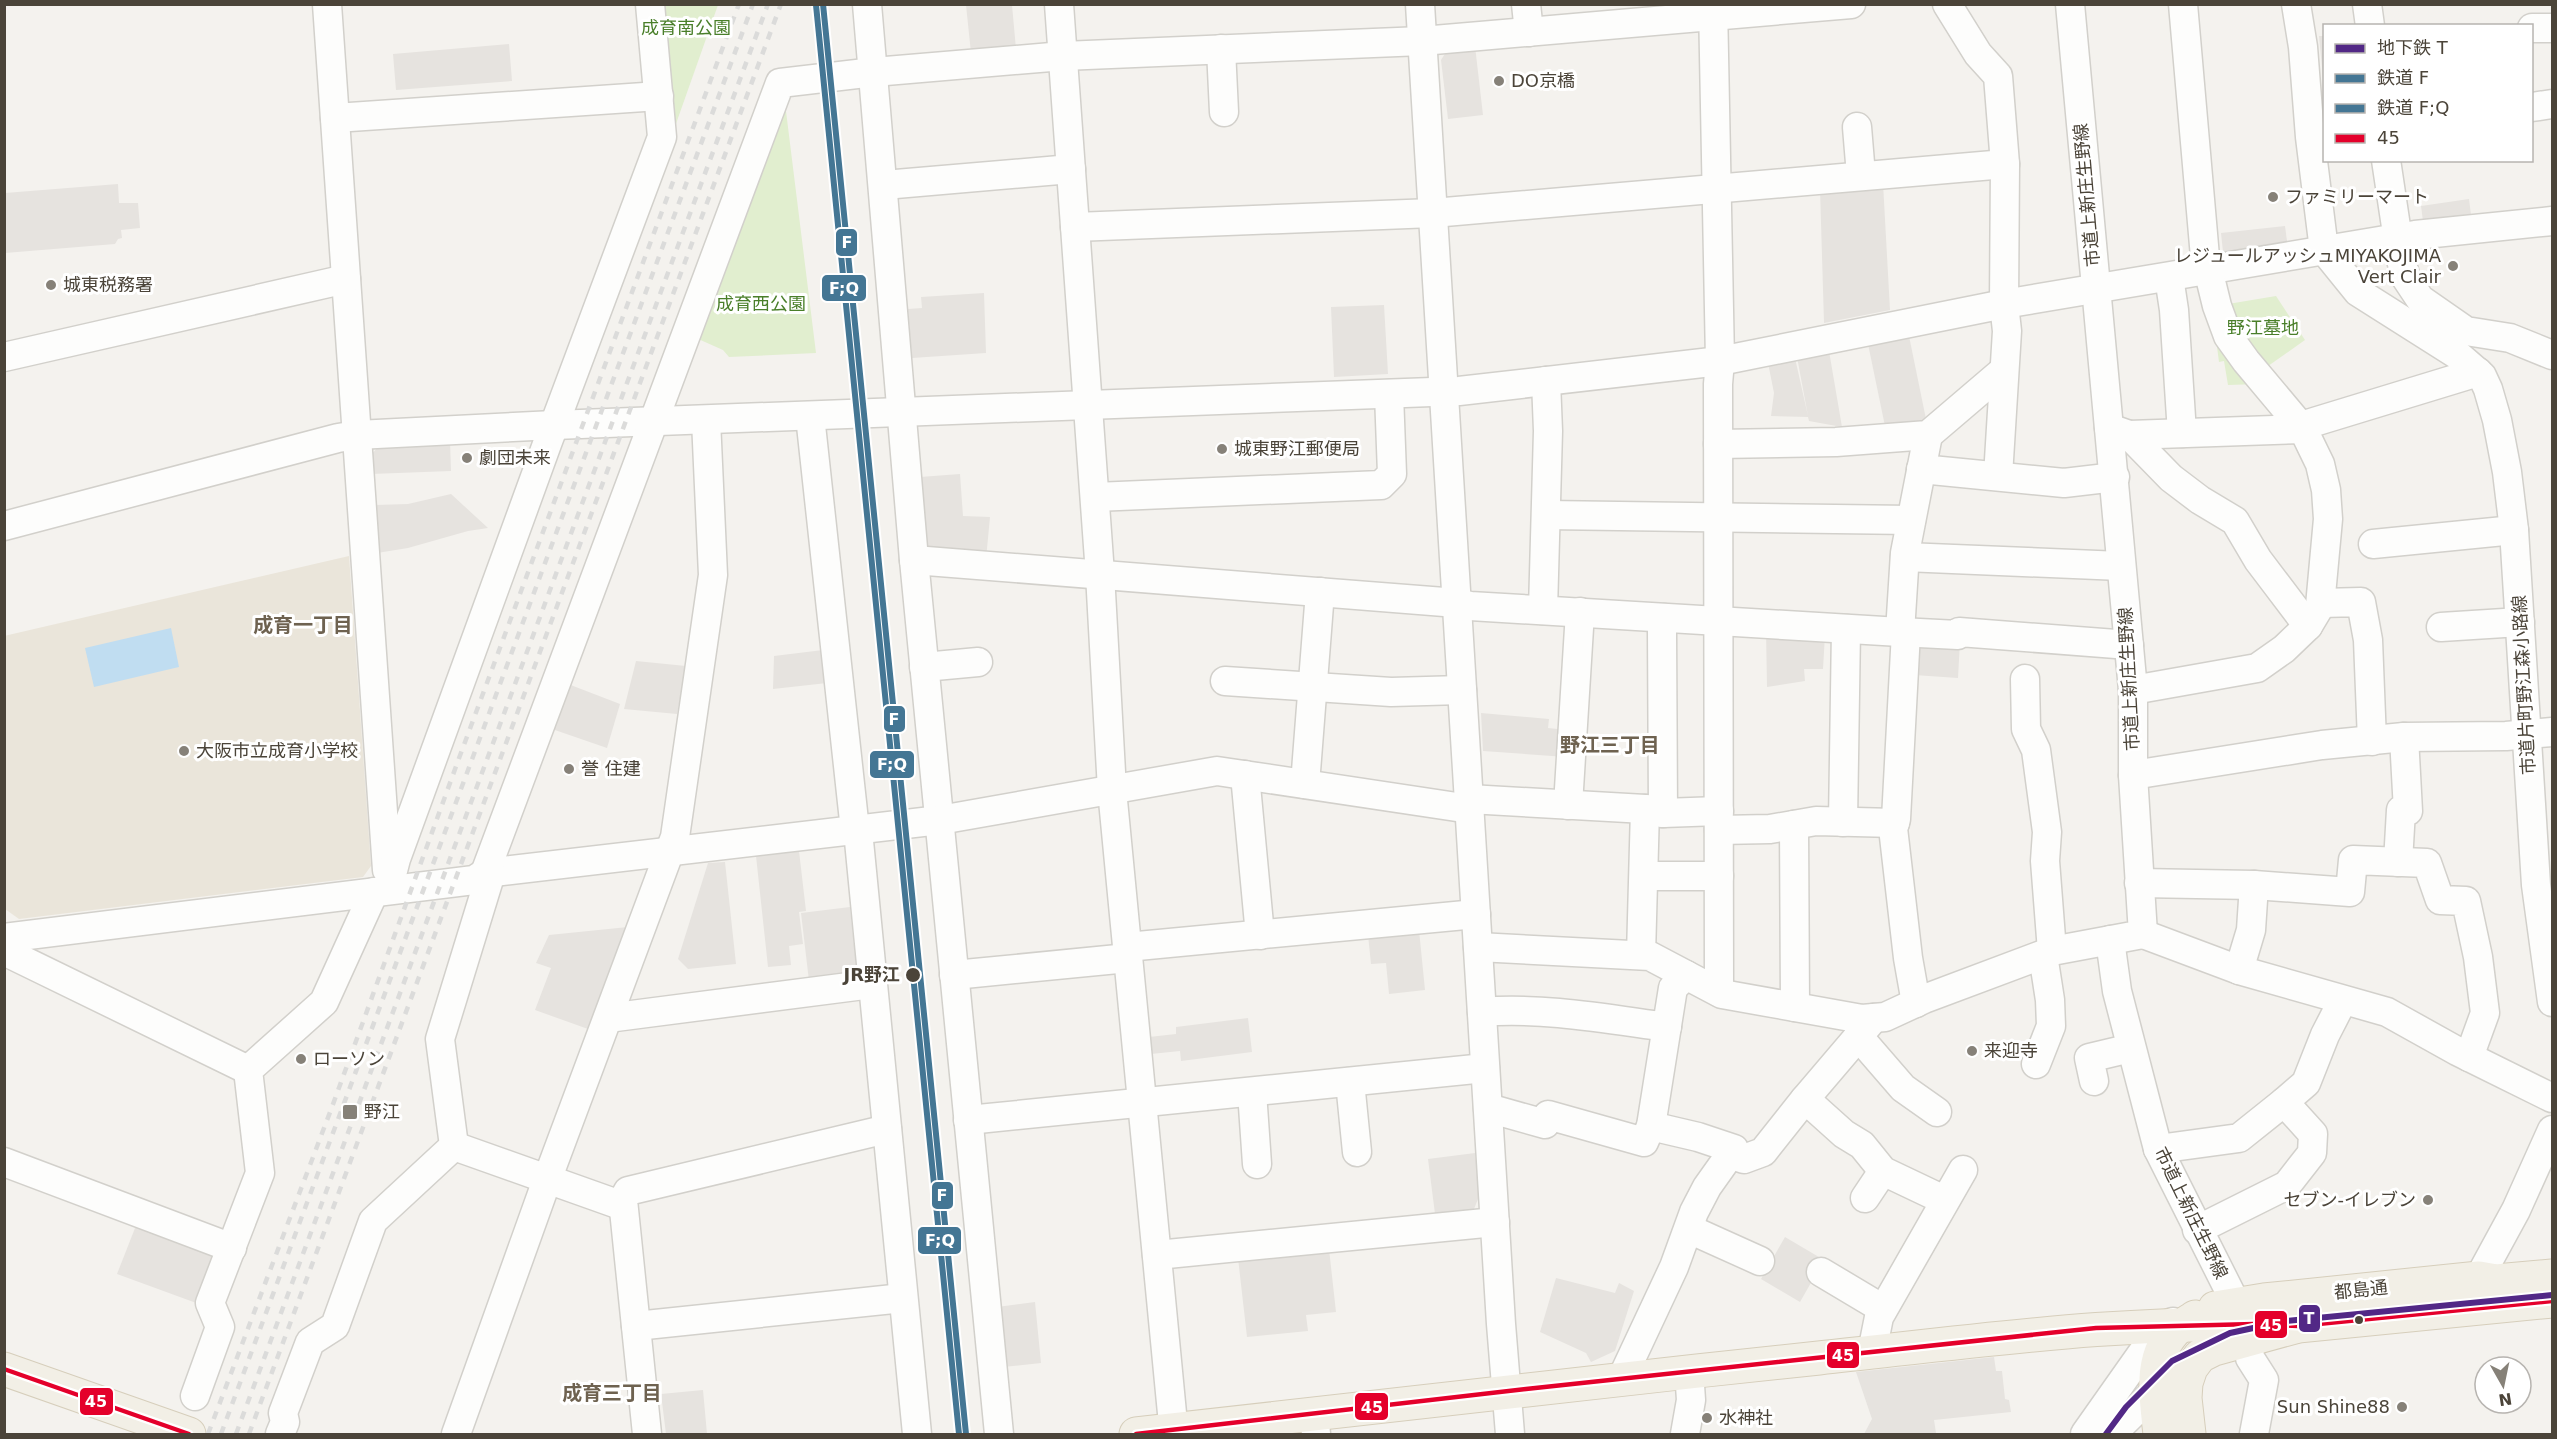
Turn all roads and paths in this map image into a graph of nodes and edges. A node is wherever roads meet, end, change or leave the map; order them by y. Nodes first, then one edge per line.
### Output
1 (327, 4) edge
2 (650, 4) edge
3 (867, 4) edge
4 (1059, 4) edge
5 (1420, 4) edge
6 (1851, 4) edge
7 (1947, 4) edge
8 (2070, 4) edge
9 (2183, 4) edge
10 (2296, 4) edge
11 (2367, 4) edge
12 (1713, 11) edge
13 (1527, 18) edge
14 (2370, 24) edge
15 (2533, 28) edge
16 (2553, 28) edge
17 (1422, 41) junction
18 (1221, 49) junction
19 (1063, 56) junction
20 (874, 72) junction
21 (659, 96) junction
22 (2553, 104) edge
23 (2533, 107) edge
24 (1224, 112) dead end
25 (335, 118) junction
26 (1857, 127) dead end
27 (2386, 162) edge
28 (2004, 164) junction
29 (1071, 170) junction
30 (1861, 175) junction
31 (884, 185) junction
32 (1717, 188) junction
33 (1433, 213) junction
34 (2553, 221) edge
35 (1075, 227) junction
36 (2398, 238) junction
37 (2324, 250) junction
38 (2209, 270) junction
39 (2169, 277) junction
40 (346, 279) junction
41 (2096, 289) junction
42 (2004, 303) junction
43 (2484, 334) junction
44 (2553, 355) edge
45 (4, 357) edge
46 (1720, 361) junction
47 (2003, 371) junction
48 (2478, 372) junction
49 (1546, 381) junction
50 (1444, 392) junction
51 (1389, 394) junction
52 (1089, 405) junction
53 (902, 412) junction
54 (810, 416) junction
55 (706, 420) junction
56 (652, 422) junction
57 (554, 425) junction
58 (2302, 427) junction
59 (2119, 432) junction
60 (2182, 433) junction
61 (357, 435) junction
62 (1928, 435) junction
63 (1718, 444) junction
64 (1921, 469) junction
65 (1998, 476) junction
66 (2115, 477) junction
67 (1095, 497) junction
68 (1547, 515) junction
69 (1718, 517) junction
70 (1911, 520) junction
71 (4, 526) edge
72 (2514, 530) junction
73 (2373, 544) dead end
74 (1905, 557) junction
75 (914, 560) junction
76 (2121, 567) junction
77 (1100, 574) junction
78 (1320, 592) junction
79 (1457, 603) junction
80 (1543, 610) junction
81 (1580, 612) junction
82 (2314, 615) junction
83 (1664, 618) junction
84 (1718, 622) junction
85 (2520, 622) junction
86 (2441, 627) dead end
87 (1846, 629) junction
88 (1903, 632) junction
89 (2129, 645) junction
90 (978, 662) dead end
91 (924, 667) junction
92 (2025, 679) dead end
93 (1225, 681) dead end
94 (1314, 687) junction
95 (1462, 690) junction
96 (2133, 690) junction
97 (2539, 732) edge
98 (2404, 737) junction
99 (2372, 741) junction
100 (1245, 775) junction
101 (2133, 775) junction
102 (1305, 784) junction
103 (1112, 790) junction
104 (1469, 804) junction
105 (1568, 805) junction
106 (1654, 811) junction
107 (940, 820) junction
108 (1719, 820) junction
109 (1843, 822) junction
110 (1895, 823) junction
111 (1794, 825) junction
112 (855, 830) junction
113 (2542, 830) edge
114 (669, 853) junction
115 (2398, 862) junction
116 (488, 873) junction
117 (1644, 876) junction
118 (1719, 876) junction
119 (2139, 883) junction
120 (2254, 885) junction
121 (381, 891) junction
122 (1476, 914) junction
123 (2143, 934) junction
124 (1260, 935) junction
125 (4, 938) edge
126 (2110, 940) junction
127 (1478, 947) junction
128 (4, 951) edge
129 (1128, 952) junction
130 (2047, 953) junction
131 (1641, 955) junction
132 (2239, 970) junction
133 (954, 975) junction
134 (1686, 975) junction
135 (873, 984) junction
136 (1719, 992) junction
137 (2343, 1000) junction
138 (2553, 1002) edge
139 (1917, 1003) junction
140 (1795, 1007) junction
141 (1482, 1012) junction
142 (608, 1018) junction
143 (1667, 1027) junction
144 (1866, 1027) junction
145 (2131, 1048) junction
146 (2469, 1057) junction
147 (2036, 1064) dead end
148 (1485, 1068) junction
149 (248, 1070) junction
150 (2094, 1081) dead end
151 (1350, 1082) junction
152 (1252, 1092) junction
153 (2553, 1098) edge
154 (1805, 1099) junction
155 (1142, 1102) junction
156 (2284, 1102) junction
157 (1488, 1108) junction
158 (1937, 1112) dead end
159 (968, 1120) junction
160 (1651, 1126) junction
161 (886, 1129) junction
162 (2553, 1130) edge
163 (454, 1146) junction
164 (2158, 1149) junction
165 (1357, 1152) dead end
166 (1732, 1155) junction
167 (4, 1162) edge
168 (1257, 1164) dead end
169 (1963, 1170) dead end
170 (1883, 1171) junction
171 (547, 1180) junction
172 (1865, 1198) dead end
173 (1944, 1200) junction
174 (623, 1203) junction
175 (1495, 1222) junction
176 (1689, 1229) junction
177 (2197, 1230) junction
178 (231, 1248) junction
179 (1157, 1255) junction
180 (1760, 1262) dead end
181 (1821, 1272) dead end
182 (2553, 1276) edge
183 (2479, 1278) junction
184 (903, 1298) junction
185 (2553, 1301) edge
186 (1883, 1309) junction
187 (2196, 1316) junction
188 (636, 1326) junction
189 (2298, 1326) junction
190 (2101, 1328) junction
191 (2248, 1339) junction
192 (1872, 1352) junction
193 (2200, 1356) junction
194 (2138, 1357) junction
195 (4, 1369) edge
196 (1689, 1371) junction
197 (1622, 1378) junction
198 (2155, 1389) junction
199 (1506, 1391) junction
200 (195, 1396) dead end
201 (1315, 1424) edge
202 (1174, 1432) edge
203 (189, 1434) edge
204 (280, 1434) edge
205 (456, 1434) edge
206 (647, 1434) edge
207 (917, 1434) edge
208 (999, 1434) edge
209 (1136, 1434) edge
210 (1510, 1434) edge
211 (1685, 1434) edge
212 (2085, 1434) edge
213 (2115, 1434) edge
214 (2160, 1434) edge
215 (2189, 1434) edge
216 (2254, 1434) edge

1 - 25 street
2 - 21 street
3 - 20 street
4 - 19 street
5 - 17 street
6 - 12 street
7 - 28 street
8 - 41 street, 市道上新庄生野線
9 - 38 street
10 - 37 street
11 - 14 street
12 - 13 street
12 - 32 street
13 - 17 street
15 - 16 street
17 - 18 street
17 - 33 street
18 - 19 street
18 - 24 street
19 - 20 street
19 - 29 street
20 - 31 street
20 - 56 street
21 - 25 street
21 - 57 street
22 - 23 street
25 - 40 street
26 - 30 street
27 - 36 street
28 - 30 street
28 - 42 street
29 - 31 street
29 - 35 street
30 - 32 street
31 - 53 street
32 - 33 street
32 - 46 street
33 - 35 street
33 - 50 street
34 - 36 street
35 - 52 street
36 - 37 street
36 - 43 street
37 - 38 street
37 - 48 street
38 - 39 street
38 - 58 street
39 - 41 street
39 - 60 street
40 - 45 street
40 - 61 street
41 - 42 street
41 - 59 street, 市道上新庄生野線
42 - 46 street
42 - 47 street
43 - 44 street
43 - 48 street
46 - 49 street
46 - 63 street
47 - 62 street
47 - 65 street
48 - 58 street
48 - 72 street, 市道片町野江森小路線
49 - 50 street
49 - 68 street
50 - 51 street
50 - 79 street
51 - 52 street
51 - 67 street
52 - 53 street
52 - 67 street
53 - 54 street
53 - 75 street
54 - 55 street
54 - 112 street
55 - 56 street
55 - 114 street
56 - 57 street
56 - 116 street
57 - 61 street
57 - 121 street
58 - 60 street
58 - 82 street
59 - 60 street
59 - 66 street, 市道上新庄生野線
59 - 82 street
61 - 71 street
61 - 121 street
62 - 63 street
62 - 64 street
63 - 69 street
64 - 65 street
64 - 70 street
65 - 66 street
66 - 76 street, 市道上新庄生野線
67 - 77 street
68 - 69 street
68 - 80 street
69 - 70 street
69 - 84 street
70 - 74 street
72 - 73 street
72 - 85 street, 市道片町野江森小路線
74 - 76 street
74 - 88 street
75 - 77 street
75 - 91 street
76 - 89 street, 市道上新庄生野線
77 - 78 street
77 - 103 street
78 - 79 street
78 - 94 street
79 - 80 street
79 - 95 street
80 - 81 street
81 - 83 street
81 - 105 street
82 - 96 street
82 - 99 street
83 - 84 street
83 - 106 street
84 - 87 street
84 - 108 street
85 - 86 street
85 - 97 street, 市道片町野江森小路線
87 - 88 street
87 - 109 street
88 - 89 street
88 - 110 street
89 - 96 street, 市道上新庄生野線
90 - 91 street
91 - 107 street
92 - 130 street
93 - 94 street
94 - 95 street
94 - 102 street
95 - 104 street
96 - 101 street, 市道上新庄生野線
97 - 98 street
97 - 113 street, 市道片町野江森小路線
98 - 99 street
98 - 115 street
99 - 101 street
100 - 102 street
100 - 103 street
100 - 124 street
101 - 119 street, 市道上新庄生野線
102 - 104 street
103 - 107 street
103 - 129 street
104 - 105 street
104 - 122 street
105 - 106 street
106 - 108 street
106 - 117 street
107 - 112 street
107 - 133 street
108 - 111 street
108 - 118 street
109 - 110 street
109 - 111 street
110 - 139 street
111 - 140 street
112 - 114 street
112 - 135 street
113 - 138 street, 市道片町野江森小路線
114 - 116 street
114 - 142 street
115 - 120 street
115 - 146 street
116 - 121 street
116 - 163 street
117 - 118 street
117 - 131 street
118 - 136 street
119 - 120 street
119 - 123 street, 市道上新庄生野線
120 - 132 street
121 - 125 street
121 - 149 street
122 - 124 street
122 - 127 street
123 - 126 street
123 - 132 street
124 - 129 street
126 - 130 street
126 - 145 street, 市道上新庄生野線
127 - 131 street
127 - 141 street
128 - 149 street
129 - 133 street
129 - 155 street
130 - 139 street
130 - 147 street
131 - 134 street
132 - 137 street
133 - 159 street
134 - 136 street
134 - 143 street
135 - 142 street
135 - 161 street
136 - 140 street
137 - 146 street
137 - 156 street
139 - 144 street
140 - 144 street
141 - 143 street
141 - 148 street
142 - 171 street
143 - 160 street
144 - 154 street
144 - 158 street
145 - 150 street
145 - 164 street, 市道上新庄生野線
146 - 153 street
148 - 151 street
148 - 157 street
149 - 178 street
151 - 152 street
151 - 165 street
152 - 155 street
152 - 168 street
154 - 166 street
154 - 170 street
155 - 159 street
155 - 179 street
156 - 164 street
156 - 177 street
157 - 160 street
157 - 175 street
159 - 208 street
160 - 166 street
161 - 174 street
161 - 184 street
162 - 183 street
163 - 171 street
163 - 204 street
164 - 177 street, 市道上新庄生野線
166 - 176 street
167 - 178 street
169 - 173 street
170 - 172 street
170 - 173 street
171 - 174 street
171 - 205 street
173 - 186 street
174 - 188 street
175 - 179 street
175 - 199 street
176 - 180 street
176 - 197 street
177 - 187 street, 市道上新庄生野線
178 - 200 street
179 - 202 street
181 - 186 street
182 - 183 main road, 都島通
183 - 187 main road, 都島通
184 - 188 street
184 - 207 street
185 - 189 main road, 都島通
186 - 192 street
187 - 189 main road
187 - 190 main road
187 - 190 main road
187 - 194 street
187 - 198 main road
188 - 206 street
189 - 191 main road, 都島通
190 - 192 main road
190 - 194 street
191 - 193 main road, 都島通
191 - 216 street
192 - 196 main road
193 - 198 street, 都島通
193 - 215 main road
194 - 198 street
194 - 212 street
195 - 203 main road
196 - 197 main road
196 - 211 street
197 - 199 main road
198 - 213 street, 都島通
198 - 214 main road
199 - 201 main road
199 - 210 street
201 - 202 main road
202 - 209 main road

